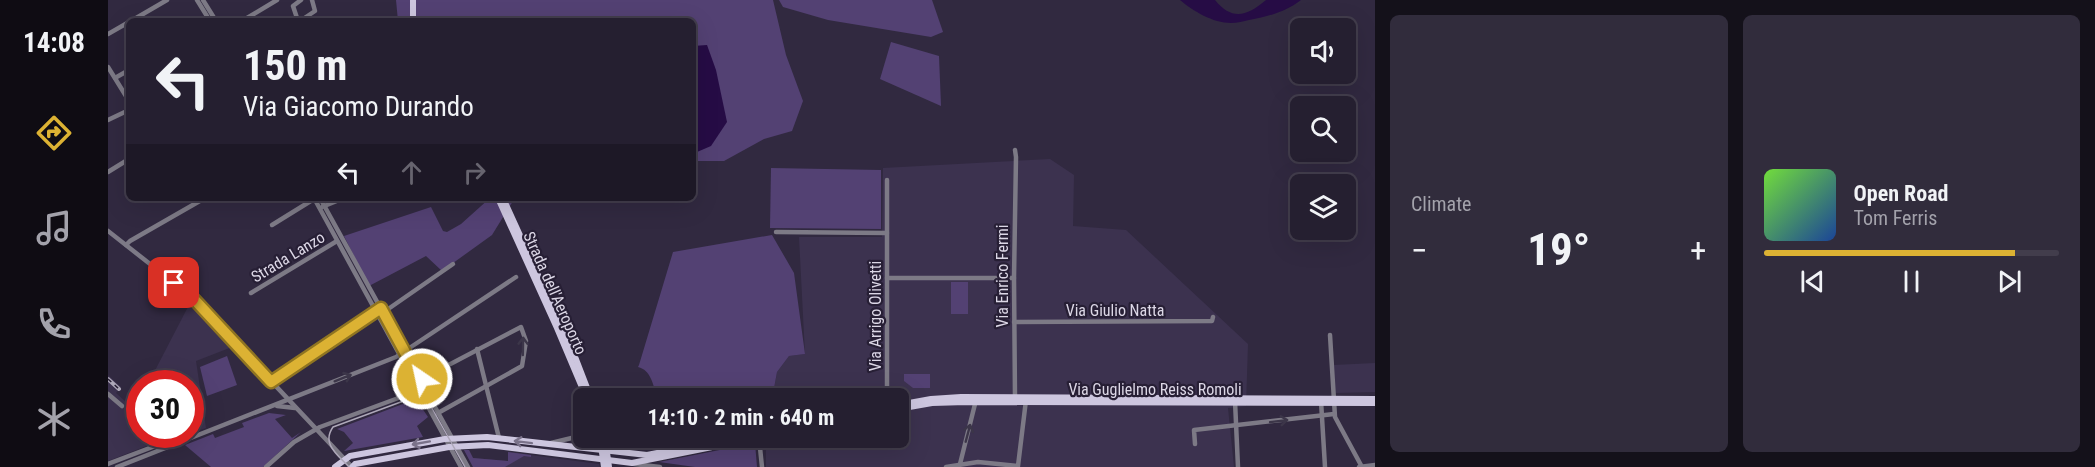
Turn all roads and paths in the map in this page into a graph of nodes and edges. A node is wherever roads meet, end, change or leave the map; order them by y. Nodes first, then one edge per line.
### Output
1 (167, 0) edge
2 (197, 0) edge
3 (203, 0) edge
4 (277, 0) edge
5 (302, 0) edge
6 (312, 0) edge
7 (410, 0) edge
8 (137, 18) edge
9 (208, 18) edge
10 (214, 18) edge
11 (247, 18) edge
12 (298, 18) edge
13 (304, 18) edge
14 (411, 18) edge
15 (126, 24) edge
16 (108, 34) edge
17 (108, 67) edge
18 (126, 72) edge
19 (115, 78) junction
20 (126, 96) edge
21 (126, 111) edge
22 (108, 120) edge
23 (1015, 150) dead end
24 (126, 161) edge
25 (108, 163) edge
26 (110, 171) edge
27 (887, 180) dead end
28 (199, 201) edge
29 (311, 201) edge
30 (318, 201) edge
31 (337, 201) edge
32 (499, 201) edge
33 (504, 201) edge
34 (322, 207) junction
35 (272, 225) dead end
36 (108, 231) edge
37 (776, 232) dead end
38 (887, 233) junction
39 (337, 241) junction
40 (126, 245) junction
41 (453, 264) dead end
42 (516, 277) dead end
43 (887, 278) junction
44 (1014, 278) junction
45 (251, 293) dead end
46 (380, 312) junction
47 (1213, 317) dead end
48 (1014, 322) junction
49 (1330, 335) dead end
50 (477, 349) junction
51 (403, 354) junction
52 (418, 381) junction
53 (271, 382) junction
54 (486, 387) junction
55 (584, 388) edge
56 (585, 388) edge
57 (886, 388) edge
58 (422, 389) junction
59 (108, 394) edge
60 (288, 400) junction
61 (976, 400) junction
62 (1015, 400) junction
63 (1026, 400) junction
64 (1235, 401) junction
65 (1375, 401) edge
66 (1321, 402) junction
67 (1334, 402) junction
68 (909, 403) edge
69 (275, 405) junction
70 (122, 406) dead end
71 (909, 407) edge
72 (295, 408) junction
73 (438, 413) junction
74 (1334, 414) junction
75 (1322, 415) junction
76 (1236, 426) junction
77 (316, 430) junction
78 (499, 438) junction
79 (573, 438) edge
80 (448, 439) junction
81 (1195, 444) dead end
82 (547, 445) junction
83 (452, 447) junction
84 (150, 448) edge
85 (687, 448) edge
86 (708, 448) edge
87 (759, 448) edge
88 (604, 449) junction
89 (343, 459) junction
90 (632, 463) junction
91 (108, 464) edge
92 (606, 464) edge
93 (960, 464) junction
94 (1375, 465) edge
95 (649, 466) edge
96 (117, 467) edge
97 (266, 467) edge
98 (335, 467) edge
99 (352, 467) edge
100 (461, 467) edge
101 (468, 467) edge
102 (660, 467) edge
103 (762, 467) edge
104 (946, 467) edge
105 (1238, 467) edge
106 (1325, 467) edge
107 (1361, 467) edge

1 - 8 street
2 - 9 street
3 - 10 street
4 - 11 street
5 - 12 street
6 - 13 street
7 - 14 main road
15 - 16 street
17 - 19 street
18 - 19 street
19 - 20 street
21 - 22 street
23 - 44 street, Via Enrico Fermi
24 - 26 street
25 - 26 street
27 - 38 street, Via Arrigo Olivetti
28 - 40 street
29 - 35 street, Strada Lanzo
30 - 34 street, Strada Lanzo
31 - 34 street
32 - 55 main road, Strada dell'Aeroporto
33 - 56 main road, Strada dell'Aeroporto
34 - 39 street, Strada Lanzo
34 - 46 street, Strada Lanzo
36 - 40 street
37 - 38 street
38 - 43 street, Via Arrigo Olivetti
39 - 45 street, Strada Lanzo
39 - 46 street, Strada Lanzo
40 - 53 street
41 - 46 street
42 - 51 street
43 - 44 street
43 - 57 street, Via Arrigo Olivetti
44 - 48 street, Via Enrico Fermi
46 - 51 street, Strada Lanzo
46 - 53 street
47 - 48 street, Via Giulio Natta
48 - 62 street, Via Enrico Fermi
49 - 67 street
50 - 52 street
50 - 54 street
54 -> 50 street
51 - 52 street, Strada Lanzo
60 -> 51 street
52 - 58 street, Strada Lanzo
53 - 60 street
54 - 73 street
54 - 78 street
58 - 73 street
58 - 77 street
58 - 80 street
59 - 70 street
60 - 69 street
60 - 72 street
61 - 62 main road, Via Guglielmo Reiss Romoli
61 - 68 main road, Via Guglielmo Reiss Romoli
61 - 71 main road, Via Guglielmo Reiss Romoli
93 -> 61 street
62 - 63 main road, Via Guglielmo Reiss Romoli
63 - 64 main road, Via Guglielmo Reiss Romoli
63 - 93 street
64 - 66 main road, Via Guglielmo Reiss Romoli
64 - 76 street
65 - 67 main road, Via Guglielmo Reiss Romoli
66 - 67 main road, Via Guglielmo Reiss Romoli
66 - 75 street
67 - 74 street
69 - 72 street
69 - 96 street
72 - 77 street
73 - 80 street
74 - 75 street
74 - 107 street
76 -> 75 street
75 - 106 street
76 - 81 street
76 - 105 street
77 - 89 street
77 - 97 street
78 - 80 main road
82 -> 78 main road
79 - 82 street
80 - 83 street
80 -> 89 main road
82 - 88 main road
83 - 92 main road
83 - 99 main road
83 - 100 street
83 - 101 street
84 - 91 street
85 - 88 main road
86 - 90 main road
87 - 103 street
88 - 92 main road
89 - 98 main road
89 - 99 street
90 - 92 main road
90 - 95 street
93 - 104 street
94 - 107 street
95 - 102 street

